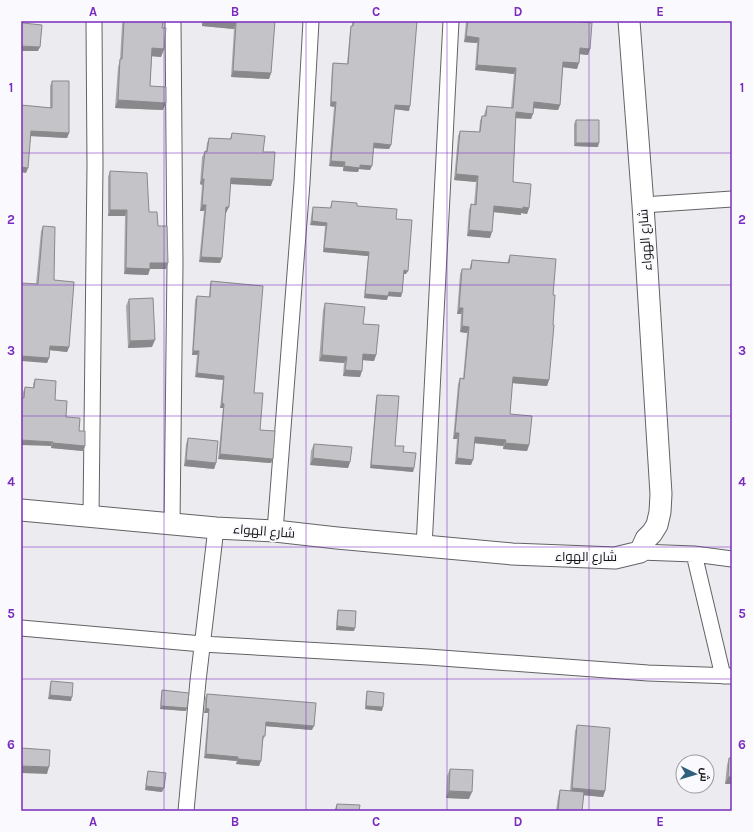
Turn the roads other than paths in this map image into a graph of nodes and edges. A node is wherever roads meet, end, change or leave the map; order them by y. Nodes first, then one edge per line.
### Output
1 (94, 21) edge
2 (173, 21) edge
3 (311, 21) edge
4 (451, 21) edge
5 (629, 21) edge
6 (732, 199) edge
7 (643, 205) junction
8 (21, 510) edge
9 (91, 516) junction
10 (172, 524) junction
11 (216, 528) junction
12 (275, 531) junction
13 (424, 546) junction
14 (640, 552) junction
15 (694, 554) junction
16 (732, 559) edge
17 (21, 628) edge
18 (202, 644) junction
19 (728, 676) edge
20 (186, 811) edge

1 - 9 street
2 - 10 street
3 - 12 street
4 - 13 street
5 - 7 street, شارع الهواء
6 - 7 street
7 - 14 street, شارع الهواء
8 - 9 street, شارع الهواء
9 - 10 street, شارع الهواء
10 - 11 street, شارع الهواء
11 - 12 street, شارع الهواء
11 - 18 street
12 - 13 street, شارع الهواء
13 - 14 street, شارع الهواء
14 - 15 street
15 - 16 street
15 - 19 street
17 - 18 street
18 - 19 street
18 - 20 street

